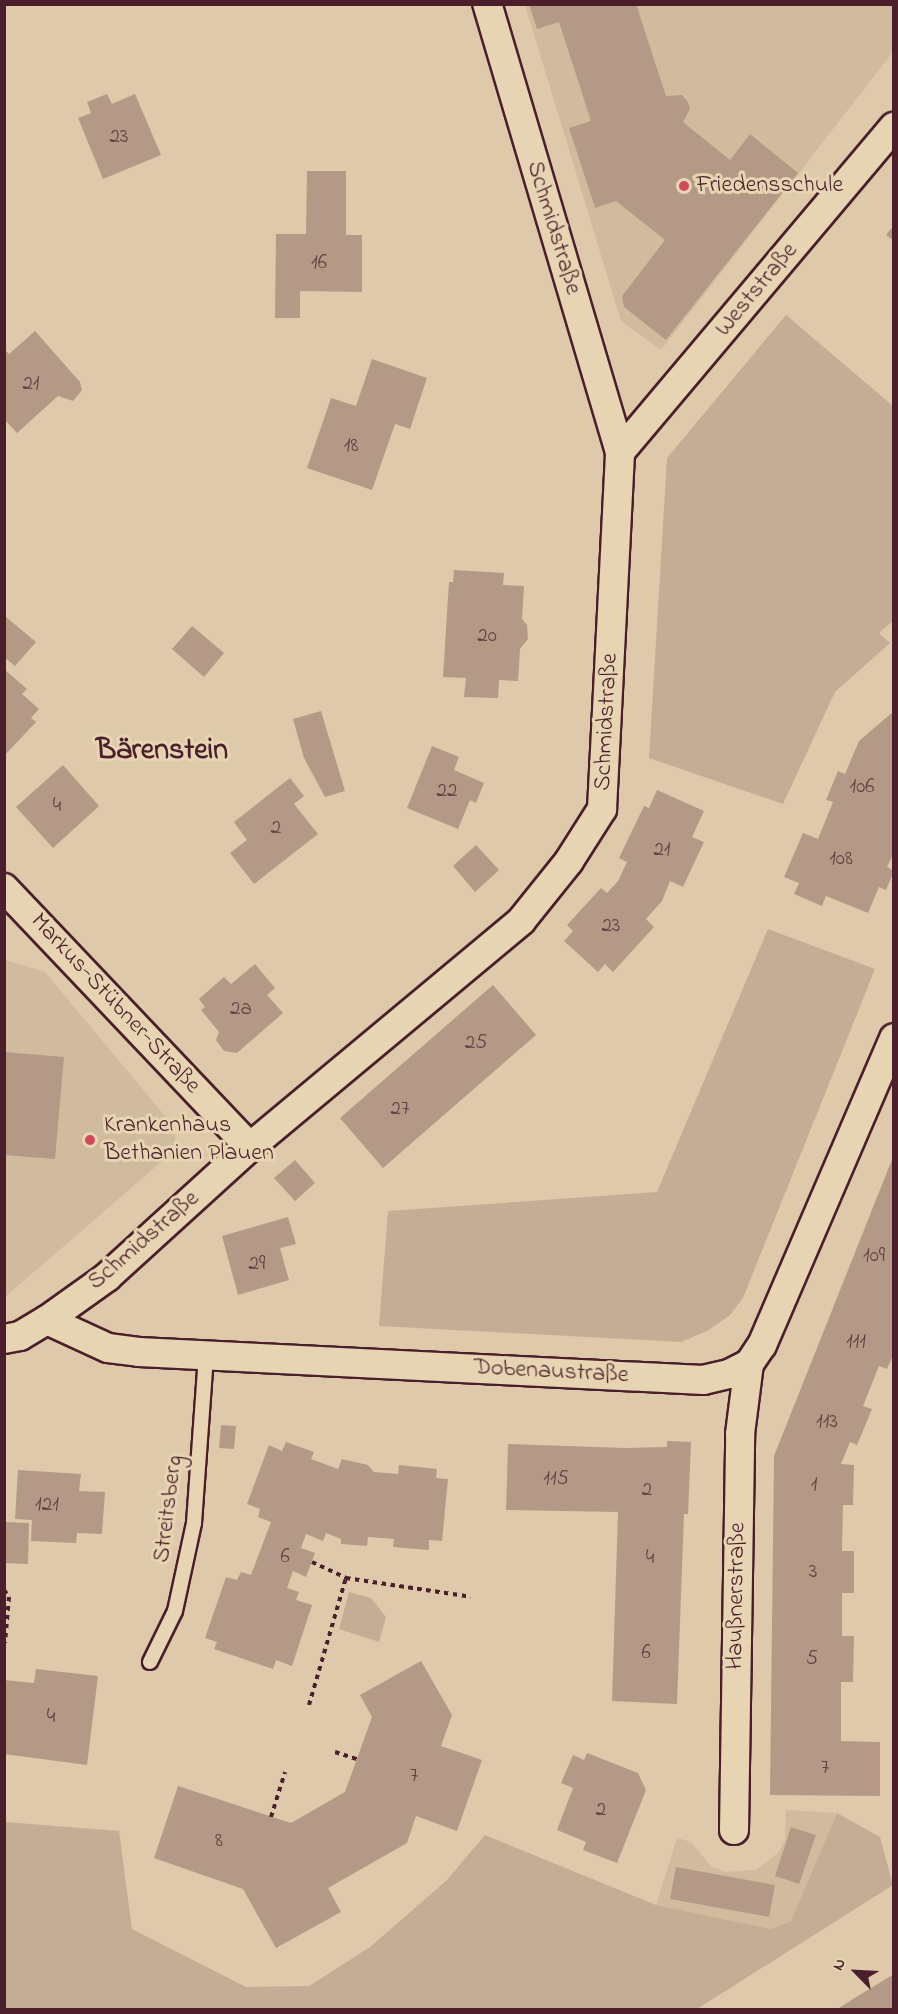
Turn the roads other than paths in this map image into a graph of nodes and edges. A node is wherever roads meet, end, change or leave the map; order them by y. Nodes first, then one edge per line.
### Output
1 (487, 4) edge
2 (894, 128) edge
3 (620, 452) junction
4 (4, 888) edge
5 (894, 1038) edge
6 (250, 1147) junction
7 (47, 1320) junction
8 (4, 1339) edge
9 (206, 1355) junction
10 (749, 1364) junction
11 (150, 1662) dead end
12 (734, 1830) dead end

1 - 3 street, Schmidstraße
2 - 3 street, Weststraße
3 - 6 street, Schmidstraße
4 - 6 street, Markus-Stübner-Straße
5 - 10 street
6 - 7 street, Schmidstraße
7 - 8 street
7 - 9 street, Dobenaustraße
9 - 10 street, Dobenaustraße
9 - 11 lane, Streitsberg
10 - 12 street, Haußnerstraße

